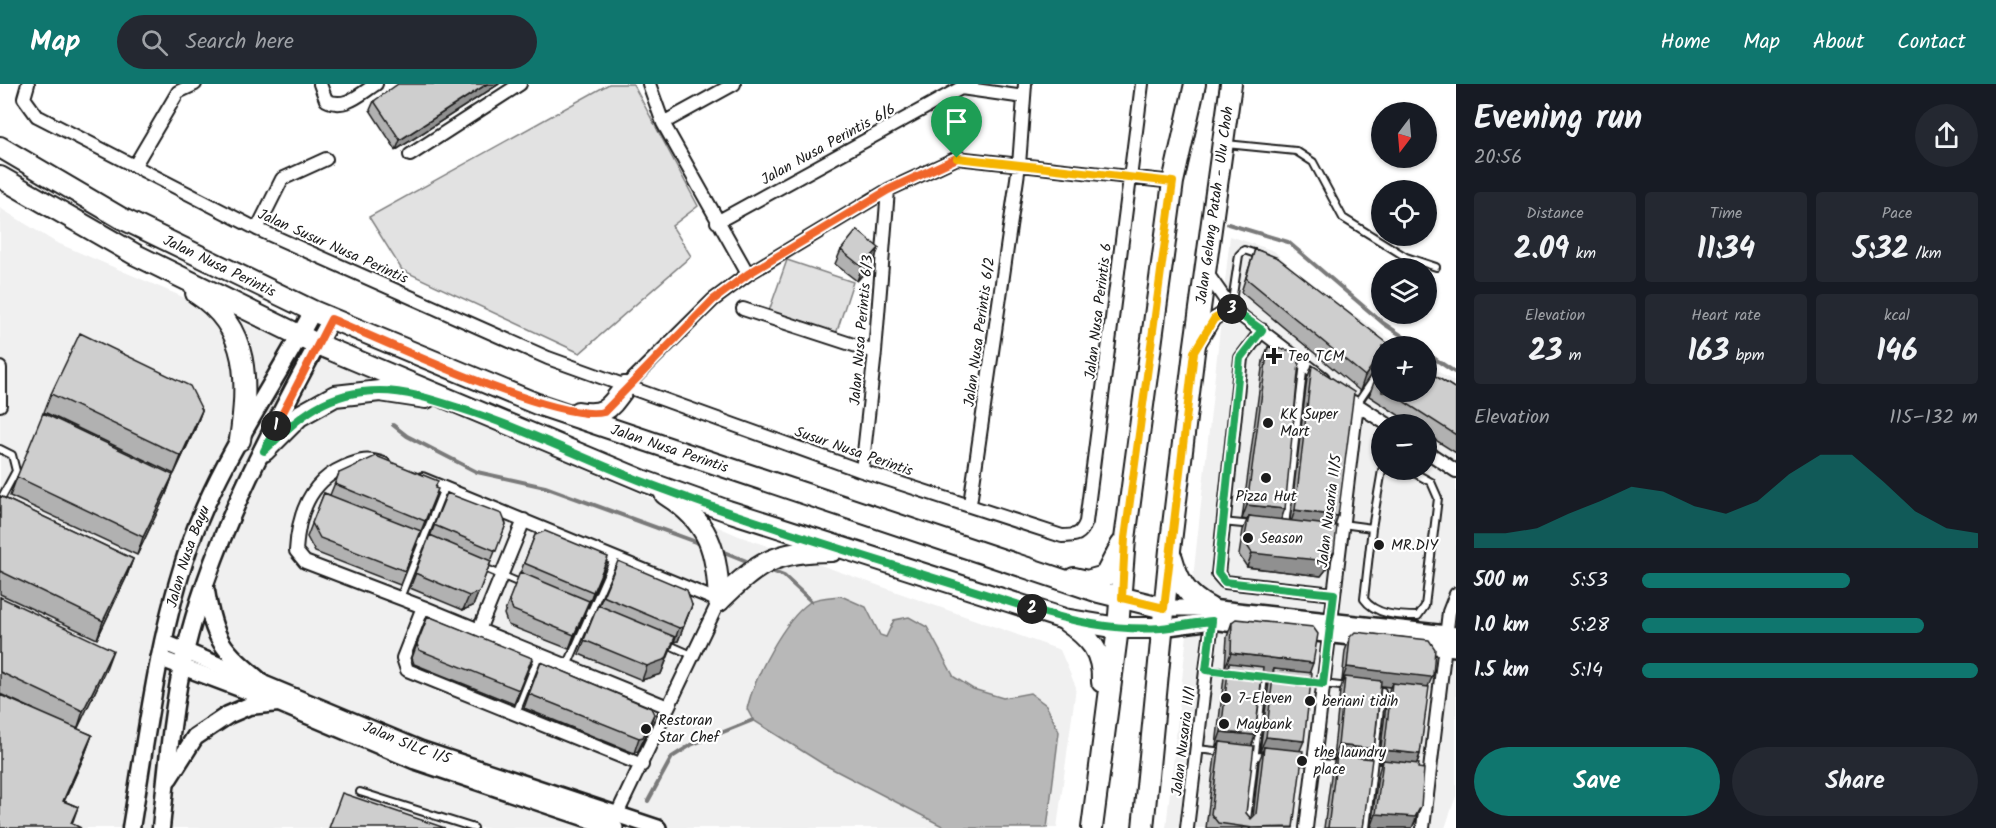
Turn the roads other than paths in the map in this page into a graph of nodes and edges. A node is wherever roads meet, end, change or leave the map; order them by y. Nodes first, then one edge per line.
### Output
1 (28, 84) edge
2 (195, 84) edge
3 (320, 84) edge
4 (376, 84) edge
5 (520, 84) edge
6 (649, 84) edge
7 (734, 84) edge
8 (1142, 84) edge
9 (1195, 84) edge
10 (1232, 84) edge
11 (1024, 90) edge
12 (663, 123) junction
13 (1222, 143) junction
14 (0, 147) edge
15 (410, 155) dead end
16 (326, 159) dead end
17 (135, 165) junction
18 (1019, 165) junction
19 (1130, 176) junction
20 (0, 177) edge
21 (1173, 182) junction
22 (888, 190) junction
23 (717, 222) junction
24 (257, 229) junction
25 (136, 255) junction
26 (1264, 257) edge
27 (1409, 258) edge
28 (1205, 272) junction
29 (748, 274) junction
30 (1231, 308) junction
31 (743, 309) dead end
32 (322, 315) junction
33 (1262, 330) junction
34 (309, 339) junction
35 (875, 352) junction
36 (1194, 352) junction
37 (1304, 362) junction
38 (0, 368) edge
39 (1371, 383) edge
40 (625, 387) junction
41 (537, 404) junction
42 (1357, 404) junction
43 (0, 405) edge
44 (1372, 414) edge
45 (495, 419) junction
46 (240, 440) junction
47 (0, 448) edge
48 (264, 451) junction
49 (673, 452) junction
50 (1437, 458) edge
51 (393, 468) edge
52 (862, 471) junction
53 (1456, 471) edge
54 (413, 476) edge
55 (1380, 480) edge
56 (1427, 480) edge
57 (644, 481) junction
58 (214, 487) junction
59 (444, 488) junction
60 (3, 495) edge
61 (239, 500) junction
62 (970, 504) junction
63 (524, 520) junction
64 (1222, 522) junction
65 (1264, 527) edge
66 (1274, 528) edge
67 (1372, 528) junction
68 (1284, 529) junction
69 (1295, 531) edge
70 (1337, 531) junction
71 (402, 534) edge
72 (1074, 536) joint
73 (1125, 538) junction
74 (422, 542) junction
75 (190, 544) junction
76 (442, 550) edge
77 (1170, 550) junction
78 (853, 551) junction
79 (216, 555) junction
80 (615, 556) junction
81 (472, 563) edge
82 (1039, 570) junction
83 (502, 575) junction
84 (205, 587) junction
85 (531, 588) edge
86 (1334, 594) junction
87 (1456, 594) edge
88 (400, 598) junction
89 (1122, 598) junction
90 (719, 601) junction
91 (571, 604) edge
92 (423, 607) junction
93 (1164, 608) junction
94 (591, 612) junction
95 (1452, 613) edge
96 (1211, 614) junction
97 (1064, 619) junction
98 (611, 621) edge
99 (1118, 628) junction
100 (1161, 628) junction
101 (1330, 628) junction
102 (480, 630) junction
103 (1451, 641) edge
104 (662, 642) edge
105 (161, 650) junction
106 (539, 654) junction
107 (692, 655) junction
108 (184, 659) junction
109 (567, 666) junction
110 (1206, 670) junction
111 (1241, 674) edge
112 (1252, 675) edge
113 (1264, 677) junction
114 (1284, 679) edge
115 (1294, 680) edge
116 (260, 681) junction
117 (1323, 684) junction
118 (1358, 688) edge
119 (1370, 690) edge
120 (1382, 691) junction
121 (1393, 693) edge
122 (278, 703) junction
123 (668, 707) junction
124 (515, 714) junction
125 (1197, 749) junction
126 (1231, 753) edge
127 (1243, 754) edge
128 (1254, 756) junction
129 (1278, 758) edge
130 (1290, 760) edge
131 (1314, 762) junction
132 (642, 765) junction
133 (1099, 766) junction
134 (1349, 766) edge
135 (1361, 768) edge
136 (1373, 769) junction
137 (1384, 770) edge
138 (165, 783) junction
139 (360, 792) dead end
140 (616, 821) edge
141 (132, 828) edge
142 (161, 828) edge
143 (474, 828) edge
144 (658, 828) edge
145 (1092, 828) edge
146 (1144, 828) edge
147 (1187, 828) edge
148 (1246, 828) edge
149 (1306, 828) edge
150 (1366, 828) edge
151 (1424, 828) edge

1 - 17 street, Jalan Susur Nusa Perintis
2 - 17 street
3 - 4 street
5 - 15 street
6 - 12 street
7 - 12 street
8 - 19 street, Jalan Nusa Perintis 6
9 - 21 main road
10 - 13 main road, Jalan Gelang Patah - Ulu Choh
11 - 18 street, Jalan Nusa Perintis 6/2
11 - 23 street, Jalan Nusa Perintis 6/6
12 - 23 street
13 - 27 lane
13 - 28 main road, Jalan Gelang Patah - Ulu Choh
14 - 32 main road, Jalan Nusa Perintis
16 - 24 street
17 - 24 street, Jalan Susur Nusa Perintis
18 - 19 street
18 - 22 street
18 - 62 street, Jalan Nusa Perintis 6/2
19 - 21 street
19 - 72 street, Jalan Nusa Perintis 6
20 - 25 main road, Jalan Nusa Perintis
21 - 73 main road
22 - 29 street
22 - 35 street, Jalan Nusa Perintis 6/3
23 - 29 street
24 - 40 street, Jalan Susur Nusa Perintis
25 - 34 main road, Jalan Nusa Perintis
25 - 46 main road
26 - 30 lane
28 - 30 street
28 - 36 main road, Jalan Gelang Patah - Ulu Choh
29 - 40 street
30 - 33 street
30 - 36 street
31 - 35 street
32 - 34 main road, Jalan Nusa Bayu
32 - 41 main road, Jalan Nusa Perintis
33 - 37 street
33 - 64 street
34 - 45 main road, Jalan Nusa Perintis
34 - 46 main road, Jalan Nusa Bayu
34 - 48 main road, Jalan Nusa Bayu
35 - 52 street, Jalan Nusa Perintis 6/3
36 - 77 main road, Jalan Gelang Patah - Ulu Choh
37 - 42 street
37 - 68 lane
38 - 43 street
39 - 42 lane
40 - 41 main road
40 - 49 main road
40 - 52 street, Susur Nusa Perintis
41 - 49 main road, Jalan Nusa Perintis
42 - 44 street
42 - 70 street, Jalan Nusaria 11/5
45 - 48 main road
45 - 57 main road, Jalan Nusa Perintis
46 - 58 main road, Jalan Nusa Bayu
47 - 60 lane
48 - 61 main road, Jalan Nusa Bayu
49 - 82 main road, Jalan Nusa Perintis
50 - 53 street
51 - 88 street
52 - 62 street, Susur Nusa Perintis
54 - 59 street
55 - 67 lane
56 - 67 lane
57 - 78 main road, Jalan Nusa Perintis
57 - 90 main road
58 - 61 main road
58 - 75 main road, Jalan Nusa Bayu
59 - 63 street
59 - 74 lane
61 - 79 main road, Jalan Nusa Bayu
62 - 72 street, Susur Nusa Perintis
63 - 80 street
63 - 83 street
64 - 65 lane
64 - 86 street
66 - 68 lane
67 - 70 lane
68 - 69 lane
70 - 86 street, Jalan Nusaria 11/5
71 - 74 lane
73 - 82 main road
73 - 89 main road
74 - 76 lane
74 - 88 lane
75 - 79 main road
75 - 105 main road, Jalan Nusa Bayu
77 - 93 main road, Jalan Gelang Patah - Ulu Choh
77 - 96 main road
78 - 90 main road
78 - 97 main road, Jalan Nusa Perintis
79 - 84 main road, Jalan Nusa Bayu
80 - 90 street
80 - 94 lane
81 - 83 lane
82 - 89 main road, Jalan Nusa Perintis
83 - 85 lane
83 - 102 street
84 - 108 main road, Jalan Nusa Bayu
84 - 116 main road
86 - 101 street, Jalan Nusaria 11/5
87 - 95 street
88 - 92 street
89 - 93 main road, Jalan Nusa Perintis
89 - 99 main road
90 - 107 street
91 - 94 lane
92 - 102 street
92 - 124 street
93 - 96 street
93 - 100 main road, Jalan Gelang Patah - Ulu Choh
94 - 98 lane
94 - 109 lane
95 - 103 street
96 - 100 street
96 - 101 street
96 - 110 street, Jalan Nusaria 11/1
97 - 99 main road, Jalan Nusa Perintis
97 - 133 main road
99 - 100 main road, Jalan Nusa Perintis
99 - 133 main road
100 - 146 main road, Jalan Gelang Patah - Ulu Choh
101 - 103 street
101 - 117 street, Jalan Nusaria 11/5
102 - 106 street
103 - 151 street
104 - 107 lane
105 - 108 street, Jalan SILC 1/5
105 - 141 main road, Jalan Nusa Bayu
106 - 109 street
106 - 124 lane
107 - 123 street
108 - 116 street, Jalan SILC 1/5
108 - 122 street, Jalan SILC 1/5
108 - 138 main road, Jalan Nusa Bayu
109 - 123 street
110 - 111 lane
110 - 125 street, Jalan Nusaria 11/1
112 - 113 lane
113 - 114 lane
113 - 128 lane
115 - 117 lane
116 - 140 street, Jalan SILC 1/5
117 - 118 lane
117 - 131 street, Jalan Nusaria 11/5
119 - 120 lane
120 - 121 lane
120 - 136 lane
122 - 138 main road
122 - 140 street, Jalan SILC 1/5
123 - 132 street
124 - 132 street
125 - 126 lane
125 - 147 street, Jalan Nusaria 11/1
127 - 128 lane
128 - 129 lane
128 - 148 lane
130 - 131 lane
131 - 134 lane
131 - 149 street, Jalan Nusaria 11/5
132 - 140 street
133 - 145 main road
135 - 136 lane
136 - 137 lane
136 - 150 lane
138 - 142 main road, Jalan Nusa Bayu
139 - 143 lane
140 - 144 street, Jalan SILC 1/5

